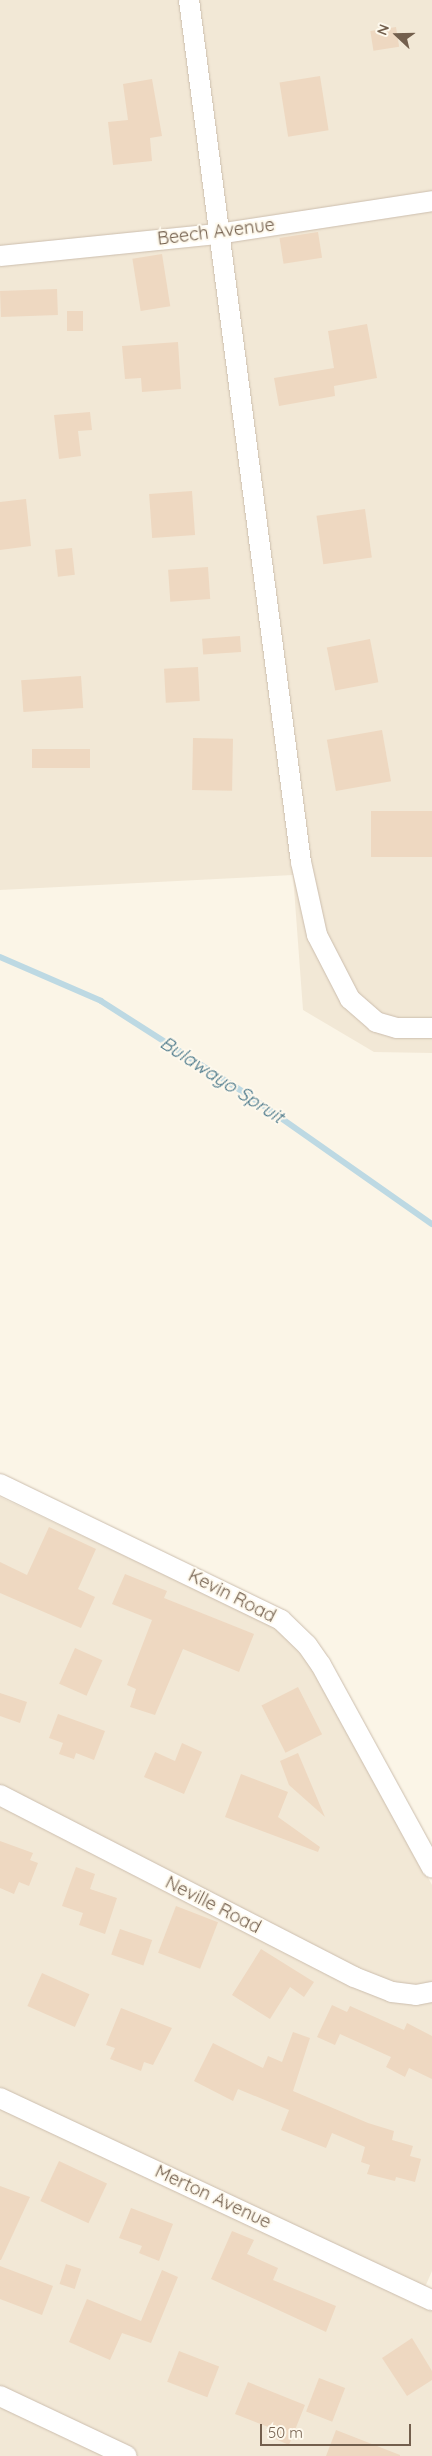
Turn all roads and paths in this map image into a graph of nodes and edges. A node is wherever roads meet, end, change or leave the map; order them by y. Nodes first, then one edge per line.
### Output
1 (189, 0) edge
2 (432, 201) edge
3 (217, 234) junction
4 (0, 256) edge
5 (432, 1028) edge
6 (0, 1484) edge
7 (0, 1795) edge
8 (432, 1868) edge
9 (432, 1992) edge
10 (0, 2098) edge
11 (430, 2294) edge
12 (0, 2396) edge
13 (127, 2456) edge

1 - 3 street
2 - 3 street, Beech Avenue
3 - 4 street, Beech Avenue
3 - 5 street
6 - 8 street, Kevin Road
7 - 9 street, Neville Road
10 - 11 street, Merton Avenue
12 - 13 street

